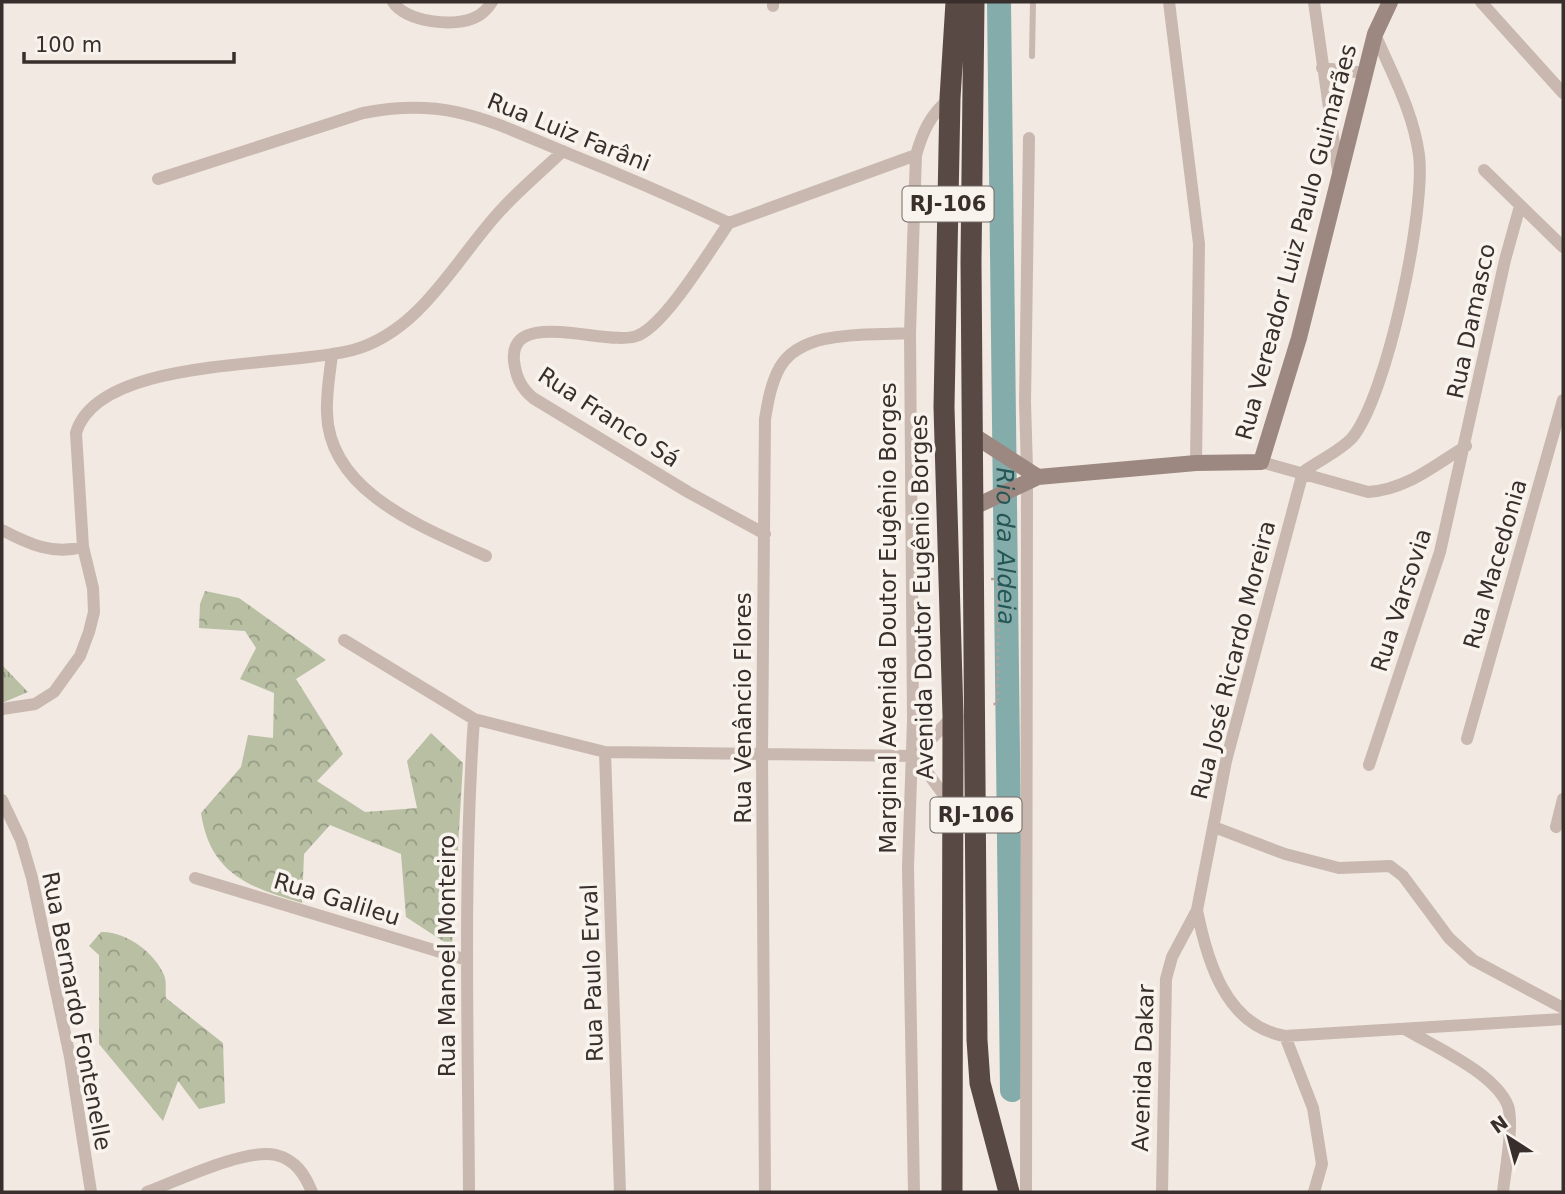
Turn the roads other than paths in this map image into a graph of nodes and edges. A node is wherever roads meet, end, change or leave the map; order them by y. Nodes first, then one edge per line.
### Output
1 (393, 2) edge
2 (492, 2) edge
3 (956, 2) edge
4 (974, 2) edge
5 (1033, 2) edge
6 (1170, 2) edge
7 (1314, 2) edge
8 (1390, 2) edge
9 (1481, 2) edge
10 (1375, 34) junction
11 (1032, 56) dead end
12 (1322, 68) junction
13 (1366, 74) junction
14 (1563, 93) edge
15 (950, 98) junction
16 (1029, 138) dead end
17 (563, 152) junction
18 (916, 155) junction
19 (1485, 170) dead end
20 (158, 179) dead end
21 (1339, 180) junction
22 (1520, 206) junction
23 (729, 223) junction
24 (1563, 247) edge
25 (910, 333) junction
26 (332, 354) junction
27 (1563, 400) edge
28 (982, 441) junction
29 (1466, 446) junction
30 (1261, 462) junction
31 (1196, 463) junction
32 (1303, 472) junction
33 (1026, 475) junction
34 (981, 504) junction
35 (2, 530) edge
36 (765, 534) junction
37 (83, 547) junction
38 (486, 556) dead end
39 (344, 640) dead end
40 (2, 709) edge
41 (953, 716) junction
42 (474, 719) junction
43 (1467, 739) dead end
44 (605, 752) junction
45 (762, 755) junction
46 (913, 756) junction
47 (1369, 765) dead end
48 (1563, 799) edge
49 (2, 800) edge
50 (952, 806) junction
51 (1214, 827) junction
52 (1556, 827) dead end
53 (195, 878) dead end
54 (1197, 910) junction
55 (467, 960) junction
56 (1563, 1008) edge
57 (1563, 1019) edge
58 (1405, 1029) junction
59 (1285, 1037) junction
60 (980, 1083) junction
61 (91, 1192) edge
62 (147, 1192) edge
63 (312, 1192) edge
64 (469, 1192) edge
65 (620, 1192) edge
66 (765, 1192) edge
67 (914, 1192) edge
68 (952, 1192) edge
69 (998, 1192) edge
70 (1009, 1192) edge
71 (1026, 1192) edge
72 (1162, 1192) edge
73 (1314, 1192) edge
74 (1503, 1192) edge

1 - 2 street
3 - 15 highway, Avenida Doutor Eugênio Borges / RJ-106
4 - 28 highway, RJ-106
5 - 11 lane
6 - 31 street
7 - 12 street
8 - 10 street, Rua Vereador Luiz Paulo Guimarães
9 - 14 street
10 - 13 street, Rua Vereador Luiz Paulo Guimarães
10 - 32 street, Rua Vereador Luiz Paulo Guimarães
12 - 13 street
12 - 21 street
13 - 21 street, Rua Vereador Luiz Paulo Guimarães
15 - 18 street, Marginal Avenida Doutor Eugênio Borges
15 - 41 highway, Avenida Doutor Eugênio Borges / RJ-106
16 - 33 street
17 - 20 street, Rua Luiz Farâni
17 - 23 street, Rua Luiz Farâni
17 - 26 street
18 - 23 street
18 - 25 street, Marginal Avenida Doutor Eugênio Borges
19 - 22 street
21 - 30 street, Rua Vereador Luiz Paulo Guimarães
22 - 24 street
22 - 29 street, Rua Damasco
23 - 36 street, Rua Franco Sá
25 - 36 street, Rua Venâncio Flores
25 - 46 street, Marginal Avenida Doutor Eugênio Borges
26 - 37 street
26 - 38 street
27 - 43 street, Rua Macedonia
28 - 33 street
28 - 34 highway, RJ-106
29 - 32 street
29 - 47 street, Rua Varsovia
30 - 31 street, Rua Vereador Luiz Paulo Guimarães
30 - 32 street, Rua Vereador Luiz Paulo Guimarães
31 - 33 street, Rua Vereador Luiz Paulo Guimarães
32 - 51 street, Rua José Ricardo Moreira
33 - 34 street
33 - 71 street
34 - 60 highway, RJ-106
35 - 37 street
36 - 45 street, Rua Venâncio Flores
37 - 40 street
39 - 42 street
41 - 46 street
41 - 50 highway, Avenida Doutor Eugênio Borges / RJ-106
42 - 44 street
42 - 55 street, Rua Manoel Monteiro
44 - 45 street
44 - 65 street, Rua Paulo Erval
45 - 46 street
45 - 66 street, Rua Venâncio Flores
46 - 50 street
46 - 67 street, Marginal Avenida Doutor Eugênio Borges
48 - 52 street
49 - 61 street, Rua Bernardo Fontenelle
50 - 68 highway, Avenida Doutor Eugênio Borges / RJ-106
51 - 54 street
51 - 56 street, Rua José Ricardo Moreira
53 - 55 street, Rua Galileu
54 - 59 street
54 - 72 street, Avenida Dakar
55 - 64 street, Rua Manoel Monteiro
57 - 58 street
58 - 59 street
58 - 74 street
59 - 73 street
60 - 69 highway
60 - 70 highway, RJ-106
62 - 63 street

